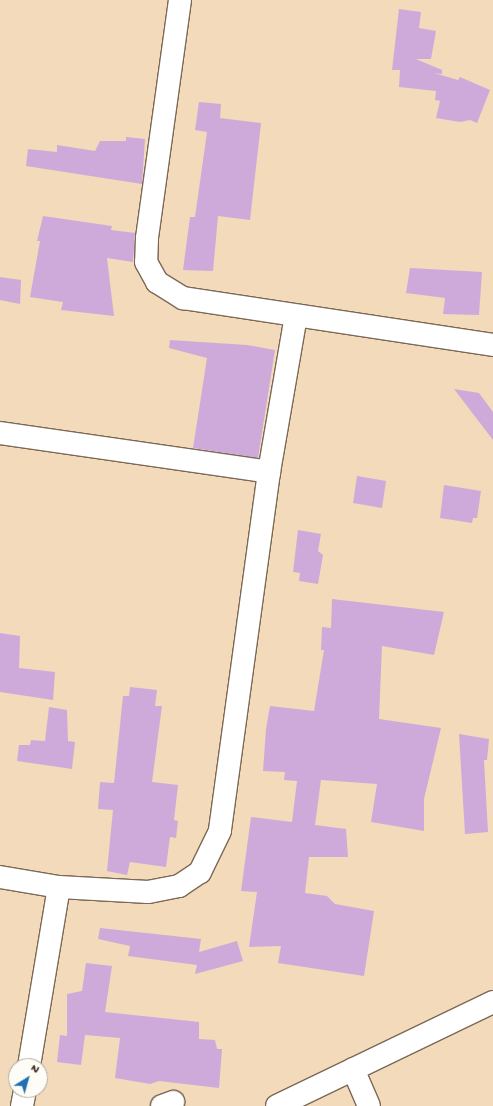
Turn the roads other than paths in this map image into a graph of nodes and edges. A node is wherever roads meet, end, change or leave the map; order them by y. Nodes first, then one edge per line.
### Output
1 (180, 0) edge
2 (296, 316) junction
3 (493, 345) edge
4 (0, 433) edge
5 (269, 472) junction
6 (0, 877) edge
7 (59, 887) junction
8 (493, 1002) edge
9 (30, 1058) edge
10 (353, 1069) junction
11 (277, 1106) edge
12 (370, 1106) edge

1 - 2 street
2 - 3 street
2 - 5 street
4 - 5 street
5 - 7 street
6 - 7 street
7 - 9 street
8 - 10 street
10 - 11 street
10 - 12 street

